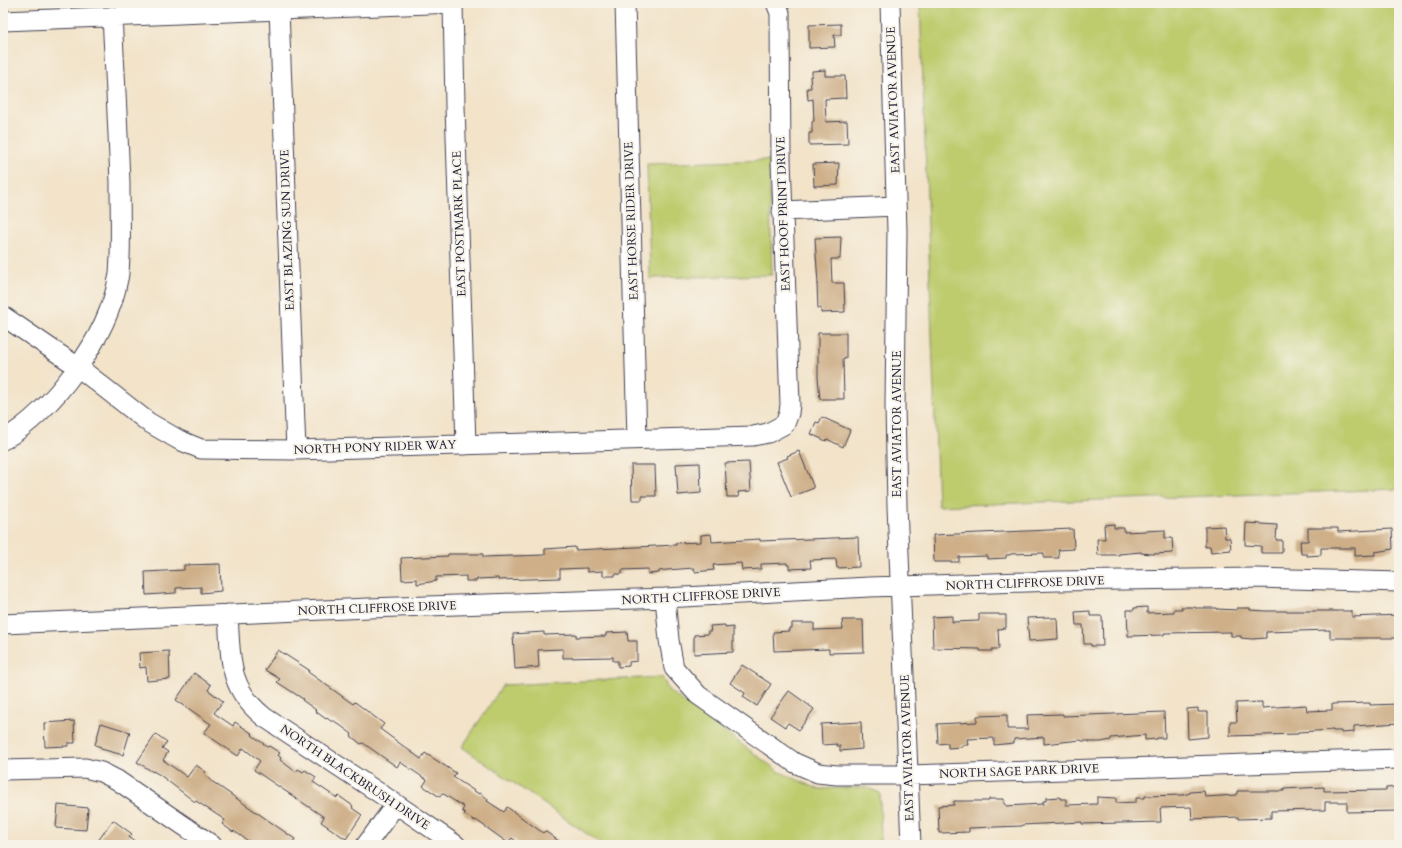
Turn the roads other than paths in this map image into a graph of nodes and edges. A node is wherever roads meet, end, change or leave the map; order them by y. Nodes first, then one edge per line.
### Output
1 (453, 3) edge
2 (625, 3) edge
3 (776, 3) edge
4 (890, 3) edge
5 (279, 10) junction
6 (112, 16) junction
7 (3, 21) edge
8 (896, 206) junction
9 (782, 211) junction
10 (3, 316) edge
11 (78, 367) junction
12 (785, 424) joint
13 (638, 439) junction
14 (3, 440) edge
15 (466, 445) junction
16 (296, 450) junction
17 (1399, 582) edge
18 (900, 586) junction
19 (665, 598) junction
20 (228, 614) junction
21 (3, 624) edge
22 (1399, 759) edge
23 (3, 770) edge
24 (908, 775) junction
25 (396, 804) junction
26 (212, 845) edge
27 (366, 845) edge
28 (456, 845) edge
29 (912, 845) edge

1 - 5 street
1 - 15 street, EAST POSTMARK PLACE
2 - 13 street, EAST HORSE RIDER DRIVE
3 - 9 street, EAST HOOF PRINT DRIVE
4 - 8 street, EAST AVIATOR AVENUE
5 - 6 street
5 - 16 street, EAST BLAZING SUN DRIVE
6 - 7 street
6 - 11 street
8 - 9 street
8 - 18 street, EAST AVIATOR AVENUE
9 - 12 street, EAST HOOF PRINT DRIVE
10 - 11 street, NORTH PONY RIDER WAY
11 - 14 street
11 - 16 street, NORTH PONY RIDER WAY
12 - 13 street, NORTH PONY RIDER WAY
13 - 15 street, NORTH PONY RIDER WAY
15 - 16 street, NORTH PONY RIDER WAY
17 - 18 street, NORTH CLIFFROSE DRIVE
18 - 19 street, NORTH CLIFFROSE DRIVE
18 - 24 street, EAST AVIATOR AVENUE
19 - 20 street, NORTH CLIFFROSE DRIVE
19 - 24 street, NORTH SAGE PARK DRIVE
20 - 21 street, NORTH CLIFFROSE DRIVE
20 - 25 street, NORTH BLACKBRUSH DRIVE
22 - 24 street, NORTH SAGE PARK DRIVE
23 - 26 street
24 - 29 street, EAST AVIATOR AVENUE
25 - 27 street
25 - 28 street, NORTH BLACKBRUSH DRIVE

